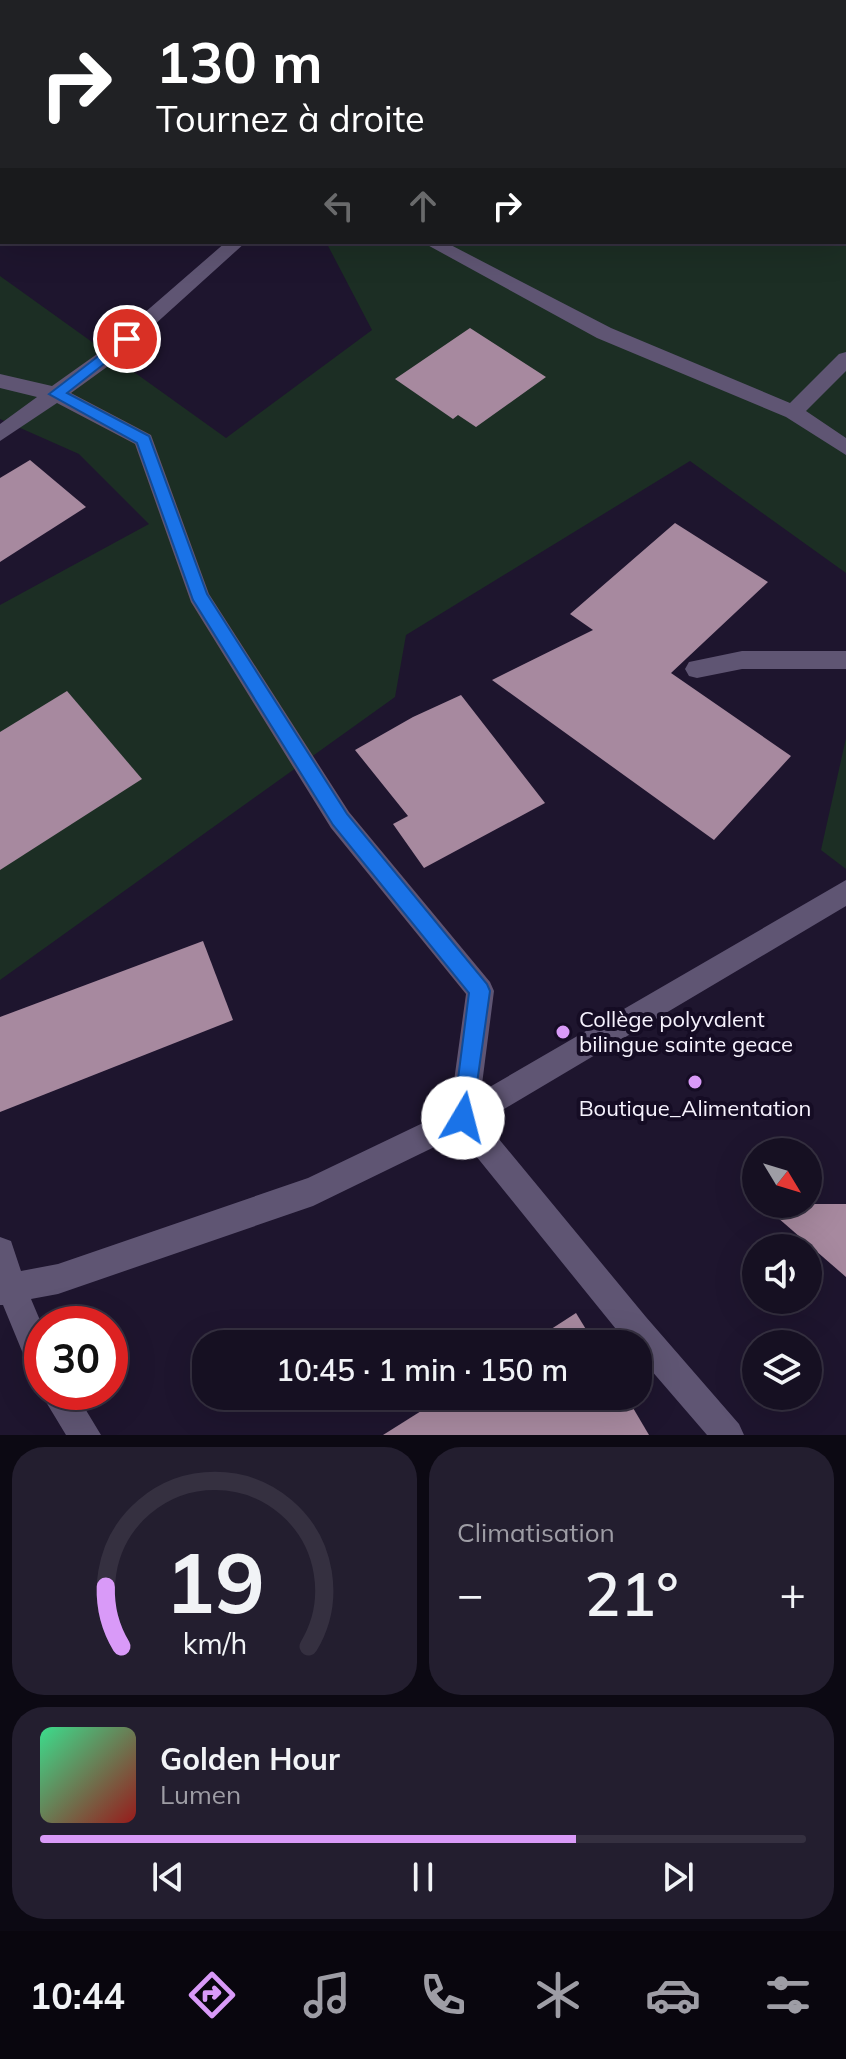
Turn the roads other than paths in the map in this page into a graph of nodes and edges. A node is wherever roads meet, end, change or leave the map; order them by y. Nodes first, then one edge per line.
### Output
1 (235, 244) edge
2 (441, 244) edge
3 (465, 249) edge
4 (846, 359) edge
5 (0, 381) edge
6 (56, 394) junction
7 (793, 412) junction
8 (0, 434) edge
9 (846, 448) edge
10 (846, 660) edge
11 (697, 669) dead end
12 (846, 892) edge
13 (463, 1118) junction
14 (0, 1252) edge
15 (5, 1288) edge
16 (24, 1326) edge
17 (68, 1410) edge
18 (85, 1435) edge
19 (728, 1435) edge

1 - 6 street
2 - 3 street
3 - 7 street
4 - 7 street
5 - 6 street
6 - 8 street
6 - 13 street
7 - 9 street
10 - 11 street
12 - 13 street
13 - 15 street
13 - 19 street
14 - 15 street
15 - 16 street
17 - 18 street

